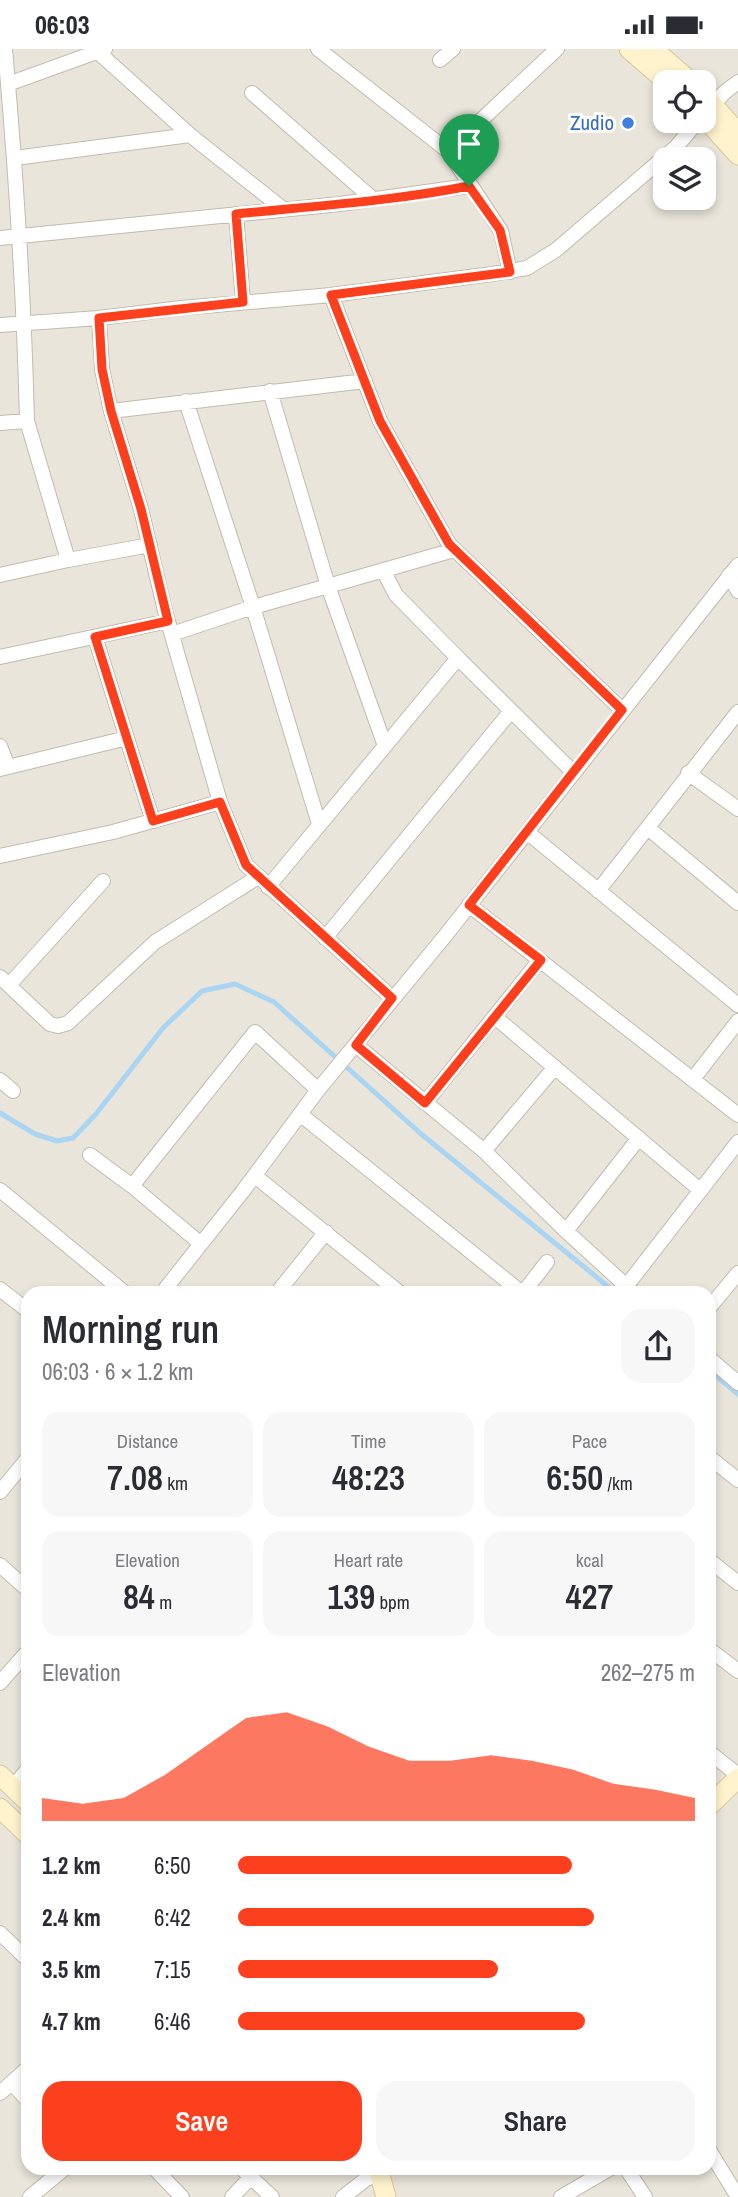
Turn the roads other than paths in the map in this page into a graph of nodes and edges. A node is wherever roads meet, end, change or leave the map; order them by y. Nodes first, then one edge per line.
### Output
1 (5, 49) edge
2 (318, 49) edge
3 (453, 49) edge
4 (557, 49) edge
5 (629, 49) edge
6 (653, 49) edge
7 (102, 50) edge
8 (440, 60) dead end
9 (653, 70) edge
10 (677, 70) edge
11 (738, 82) edge
12 (8, 84) junction
13 (252, 93) dead end
14 (716, 100) edge
15 (716, 116) edge
16 (716, 123) edge
17 (688, 133) edge
18 (738, 133) edge
19 (190, 135) junction
20 (448, 151) junction
21 (738, 155) edge
22 (15, 158) junction
23 (469, 186) junction
24 (373, 199) junction
25 (283, 209) junction
26 (236, 214) junction
27 (19, 236) junction
28 (0, 238) edge
29 (510, 272) junction
30 (331, 295) junction
31 (243, 302) junction
32 (99, 318) junction
33 (25, 322) junction
34 (0, 325) edge
35 (365, 381) junction
36 (270, 391) junction
37 (186, 401) junction
38 (111, 411) junction
39 (27, 421) junction
40 (0, 423) edge
41 (150, 545) junction
42 (454, 550) junction
43 (68, 560) junction
44 (383, 570) junction
45 (734, 570) edge
46 (0, 575) edge
47 (328, 586) junction
48 (738, 591) edge
49 (253, 607) junction
50 (170, 627) junction
51 (95, 637) junction
52 (0, 657) edge
53 (458, 658) junction
54 (622, 710) junction
55 (511, 711) junction
56 (738, 712) edge
57 (127, 739) junction
58 (0, 746) edge
59 (385, 746) junction
60 (4, 768) edge
61 (573, 772) junction
62 (688, 773) junction
63 (220, 802) junction
64 (738, 809) edge
65 (153, 821) junction
66 (320, 824) junction
67 (648, 828) junction
68 (527, 832) junction
69 (0, 856) edge
70 (103, 881) dead end
71 (263, 882) junction
72 (598, 891) junction
73 (738, 903) edge
74 (469, 905) junction
75 (325, 938) junction
76 (541, 960) junction
77 (4, 981) edge
78 (392, 998) junction
79 (738, 1005) edge
80 (495, 1017) junction
81 (738, 1021) edge
82 (356, 1045) junction
83 (555, 1067) junction
84 (692, 1079) junction
85 (0, 1080) edge
86 (318, 1090) junction
87 (13, 1091) dead end
88 (425, 1103) junction
89 (300, 1114) junction
90 (738, 1115) edge
91 (639, 1138) junction
92 (738, 1142) edge
93 (484, 1151) junction
94 (90, 1155) dead end
95 (255, 1176) junction
96 (132, 1186) junction
97 (0, 1189) edge
98 (700, 1190) junction
99 (566, 1231) junction
100 (326, 1232) junction
101 (201, 1244) junction
102 (547, 1262) dead end
103 (738, 1273) edge
104 (117, 1286) edge
105 (168, 1286) edge
106 (283, 1286) edge
107 (392, 1286) edge
108 (513, 1286) edge
109 (528, 1286) edge
110 (622, 1286) edge
111 (629, 1286) edge
112 (0, 1289) edge
113 (716, 1300) edge
114 (21, 1306) edge
115 (716, 1364) edge
116 (738, 1383) edge
117 (716, 1463) edge
118 (21, 1467) edge
119 (16, 1473) junction
120 (21, 1478) edge
121 (738, 1481) edge
122 (0, 1492) edge
123 (0, 1565) edge
124 (716, 1566) edge
125 (738, 1583) edge
126 (21, 1584) edge
127 (716, 1654) edge
128 (21, 1658) edge
129 (738, 1671) edge
130 (3, 1675) edge
131 (716, 1758) edge
132 (738, 1777) edge
133 (6, 1781) edge
134 (21, 1795) edge
135 (716, 1799) edge
136 (0, 1808) edge
137 (21, 1828) edge
138 (0, 1933) edge
139 (21, 1953) edge
140 (21, 2075) edge
141 (12, 2083) junction
142 (0, 2093) edge
143 (21, 2093) edge
144 (716, 2161) edge
145 (57, 2175) edge
146 (161, 2175) edge
147 (245, 2175) edge
148 (248, 2175) edge
149 (371, 2175) edge
150 (379, 2175) edge
151 (599, 2175) edge
152 (631, 2175) edge
153 (30, 2197) edge
154 (182, 2197) edge
155 (232, 2197) edge
156 (272, 2197) edge
157 (343, 2197) edge
158 (386, 2197) edge
159 (561, 2197) edge
160 (645, 2197) edge
161 (738, 2197) edge

1 - 12 street
2 - 20 street
3 - 8 street
4 - 20 street
5 - 9 main road
6 - 10 main road
7 - 12 street
7 - 19 street
11 - 14 street
12 - 22 street
13 - 24 street
15 - 18 main road
16 - 21 main road
17 - 29 street
19 - 22 street
19 - 25 street
20 - 23 street
22 - 27 street
23 - 24 street
23 - 29 street
24 - 25 street
25 - 26 street
26 - 27 street
26 - 31 street
27 - 28 street
27 - 33 street
29 - 30 street
30 - 31 street
30 - 35 street
31 - 32 street
32 - 33 street
32 - 38 street
33 - 34 street
33 - 39 street
35 - 36 street
35 - 42 street
36 - 37 street
36 - 47 street
37 - 38 street
37 - 49 street
38 - 41 street
39 - 40 street
39 - 43 street
41 - 43 street
41 - 50 street
42 - 44 street
42 - 54 street
43 - 46 street
44 - 47 street
44 - 53 street
45 - 48 street
45 - 54 street
47 - 49 street
47 - 59 street
49 - 50 street
49 - 66 street
50 - 51 street
50 - 63 street
51 - 52 street
51 - 57 street
53 - 55 street
53 - 59 street
54 - 61 street
55 - 61 street
55 - 75 street
56 - 62 street
57 - 60 street
57 - 65 street
58 - 60 street
59 - 66 street
61 - 68 street
62 - 64 street
62 - 67 street
63 - 65 street
63 - 71 street
65 - 69 street
66 - 71 street
67 - 72 street
67 - 73 street
68 - 72 street
68 - 74 street
70 - 77 street
71 - 75 street
71 - 77 street
72 - 79 street
74 - 76 street
74 - 78 street
75 - 78 street
76 - 80 street
76 - 84 street
78 - 82 street
80 - 83 street
80 - 88 street
81 - 84 street
82 - 86 street
82 - 88 street
83 - 91 street
83 - 93 street
84 - 90 street
85 - 87 street
86 - 89 street
86 - 96 street
88 - 93 street
89 - 95 street
89 - 108 street
91 - 98 street
91 - 99 street
92 - 98 street
93 - 99 street
94 - 96 street
95 - 100 street
95 - 101 street
96 - 101 street
97 - 104 street
98 - 111 street
99 - 110 street
100 - 106 street
100 - 107 street
101 - 105 street
102 - 109 street
103 - 113 street
112 - 114 street
115 - 116 street
117 - 121 street
118 - 119 street
119 - 120 street
119 - 122 street
123 - 126 street
124 - 125 street
127 - 129 street
128 - 130 street
131 - 132 street
132 - 135 main road
133 - 134 main road
136 - 137 main road
138 - 139 street
140 - 141 street
141 - 142 street
141 - 143 street
144 - 161 street
145 - 153 street
146 - 154 street
147 - 155 street
148 - 156 street
149 - 157 street
150 - 158 main road
151 - 159 street
152 - 160 street

